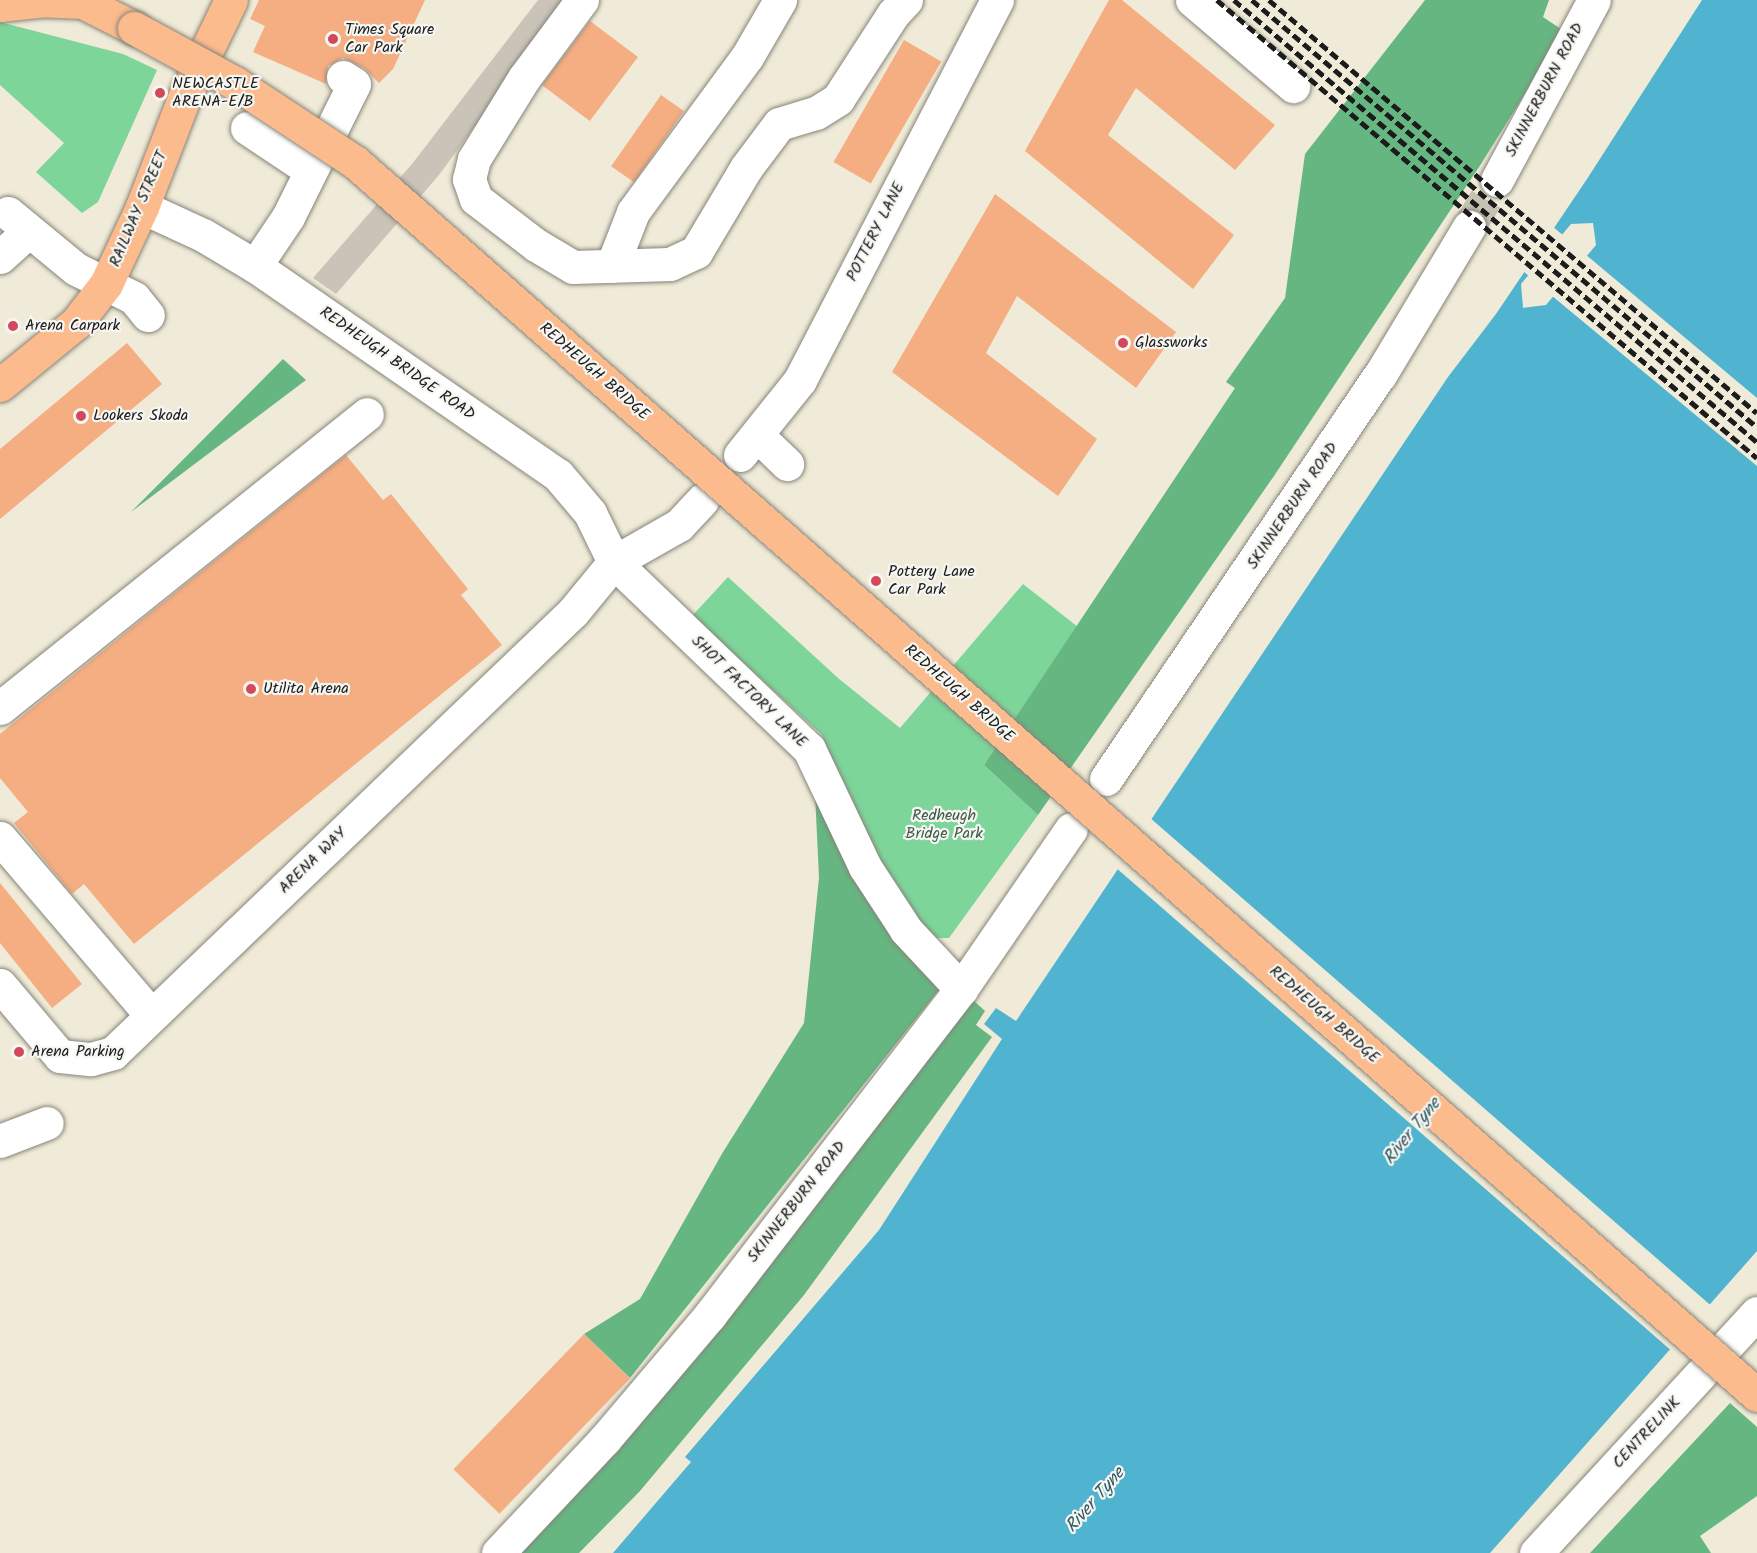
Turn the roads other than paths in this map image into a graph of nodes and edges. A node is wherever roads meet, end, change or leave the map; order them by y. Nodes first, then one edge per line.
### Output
1 (231, 0) edge
2 (582, 0) edge
3 (780, 0) edge
4 (906, 0) edge
5 (997, 0) edge
6 (1192, 0) edge
7 (1594, 0) edge
8 (37, 1) edge
9 (80, 1) edge
10 (0, 5) edge
11 (357, 78) dead end
12 (1293, 86) dead end
13 (247, 129) dead end
14 (310, 170) junction
15 (1497, 180) tunnel mouth
16 (142, 207) junction
17 (1470, 227) tunnel mouth
18 (0, 257) edge
19 (612, 266) junction
20 (264, 272) junction
21 (106, 284) junction
22 (148, 315) dead end
23 (0, 384) edge
24 (367, 414) dead end
25 (787, 464) dead end
26 (702, 500) dead end
27 (614, 562) junction
28 (0, 708) edge
29 (1106, 779) dead end
30 (1071, 829) dead end
31 (0, 838) edge
32 (0, 985) edge
33 (961, 989) junction
34 (151, 1015) junction
35 (47, 1124) dead end
36 (0, 1141) edge
37 (1757, 1313) edge
38 (1757, 1395) edge
39 (498, 1553) edge
40 (1536, 1553) edge

1 - 16 main road, RAILWAY STREET
2 - 19 street
3 - 19 street
4 - 19 street
5 - 25 street, POTTERY LANE
6 - 12 street
7 - 15 street, SKINNERBURN ROAD
8 - 9 main road
8 - 10 main road
9 - 38 main road, REDHEUGH BRIDGE, bridge
11 - 14 street
13 - 14 street
14 - 20 street
16 - 20 street, REDHEUGH BRIDGE ROAD
16 - 21 main road, RAILWAY STREET
17 - 29 street, SKINNERBURN ROAD
18 - 21 street
20 - 27 street, REDHEUGH BRIDGE ROAD
21 - 22 street
21 - 23 main road, RAILWAY STREET
24 - 28 street
26 - 27 street
27 - 33 street, SHOT FACTORY LANE
27 - 34 street, ARENA WAY
30 - 33 street, SKINNERBURN ROAD
31 - 34 street
32 - 34 street, ARENA WAY
33 - 39 street, SKINNERBURN ROAD
35 - 36 street
37 - 40 street, CENTRELINK

